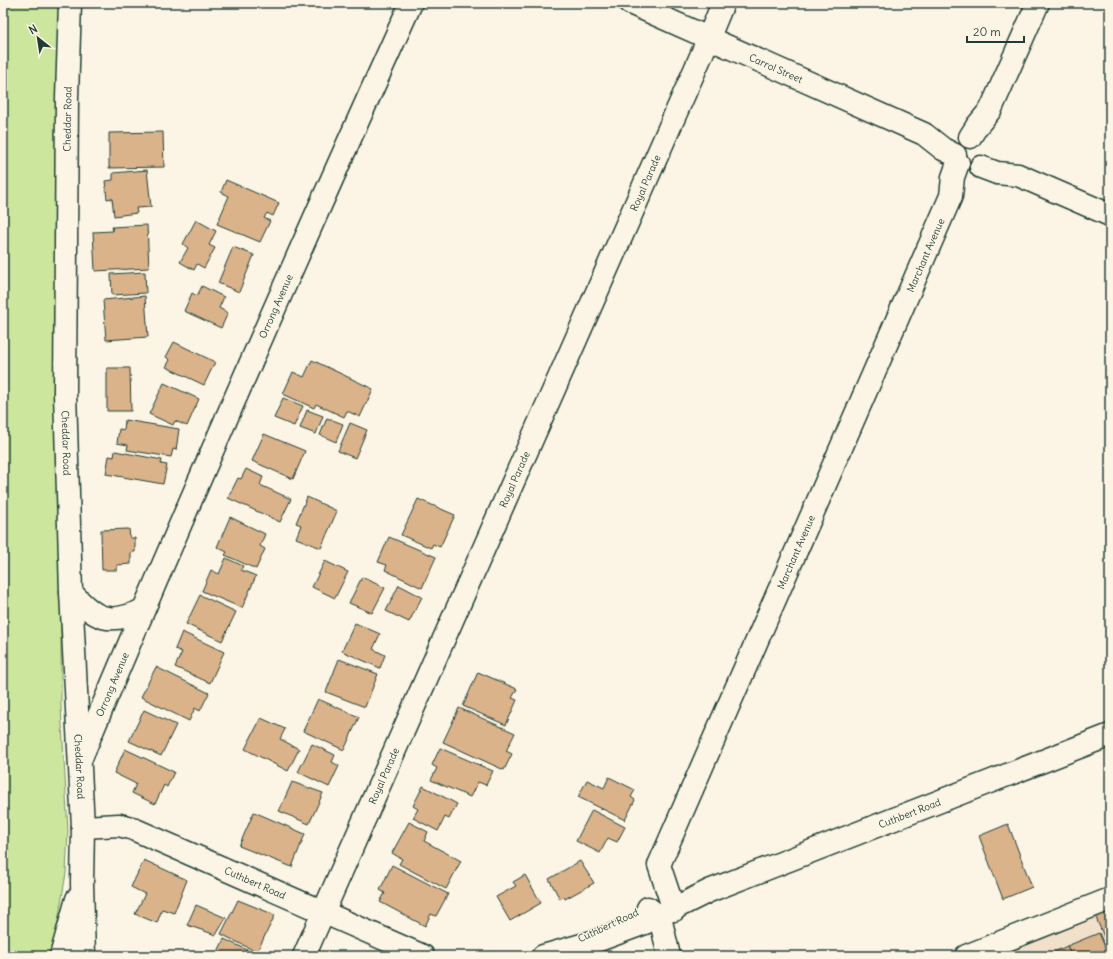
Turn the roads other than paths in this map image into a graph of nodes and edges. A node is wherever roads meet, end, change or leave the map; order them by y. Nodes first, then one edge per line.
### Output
1 (70, 3) edge
2 (411, 3) edge
3 (630, 3) edge
4 (723, 3) edge
5 (1038, 3) edge
6 (709, 37) junction
7 (971, 154) junction
8 (1110, 215) edge
9 (71, 592) junction
10 (143, 610) junction
11 (1110, 735) edge
12 (81, 758) junction
13 (83, 827) junction
14 (82, 882) junction
15 (1110, 899) edge
16 (324, 911) junction
17 (659, 911) junction
18 (85, 952) edge
19 (549, 954) edge
20 (60, 956) edge
21 (304, 956) edge
22 (423, 956) edge
23 (664, 956) edge
24 (669, 956) edge
25 (966, 956) edge

1 - 9 street, Cheddar Road
2 - 10 street, Orrong Avenue
3 - 6 street, Carrol Street
4 - 6 street, Royal Parade
5 - 7 street, Marchant Avenue
6 - 7 street, Carrol Street
6 - 16 street, Royal Parade
7 - 8 street, Carrol Street
7 - 17 street, Marchant Avenue
9 - 10 street
9 - 12 street, Cheddar Road
10 - 12 street, Orrong Avenue
11 - 17 street, Cuthbert Road
12 - 13 street, Cheddar Road
13 - 14 street, Cheddar Road
13 - 16 street, Cuthbert Road
14 - 18 street, Cheddar Road
14 - 20 street, Cheddar Road
15 - 25 street
16 - 21 street, Royal Parade
16 - 22 street, Cuthbert Road
17 - 19 street, Cuthbert Road
17 - 23 street, Marchant Avenue
17 - 24 street, Marchant Avenue

